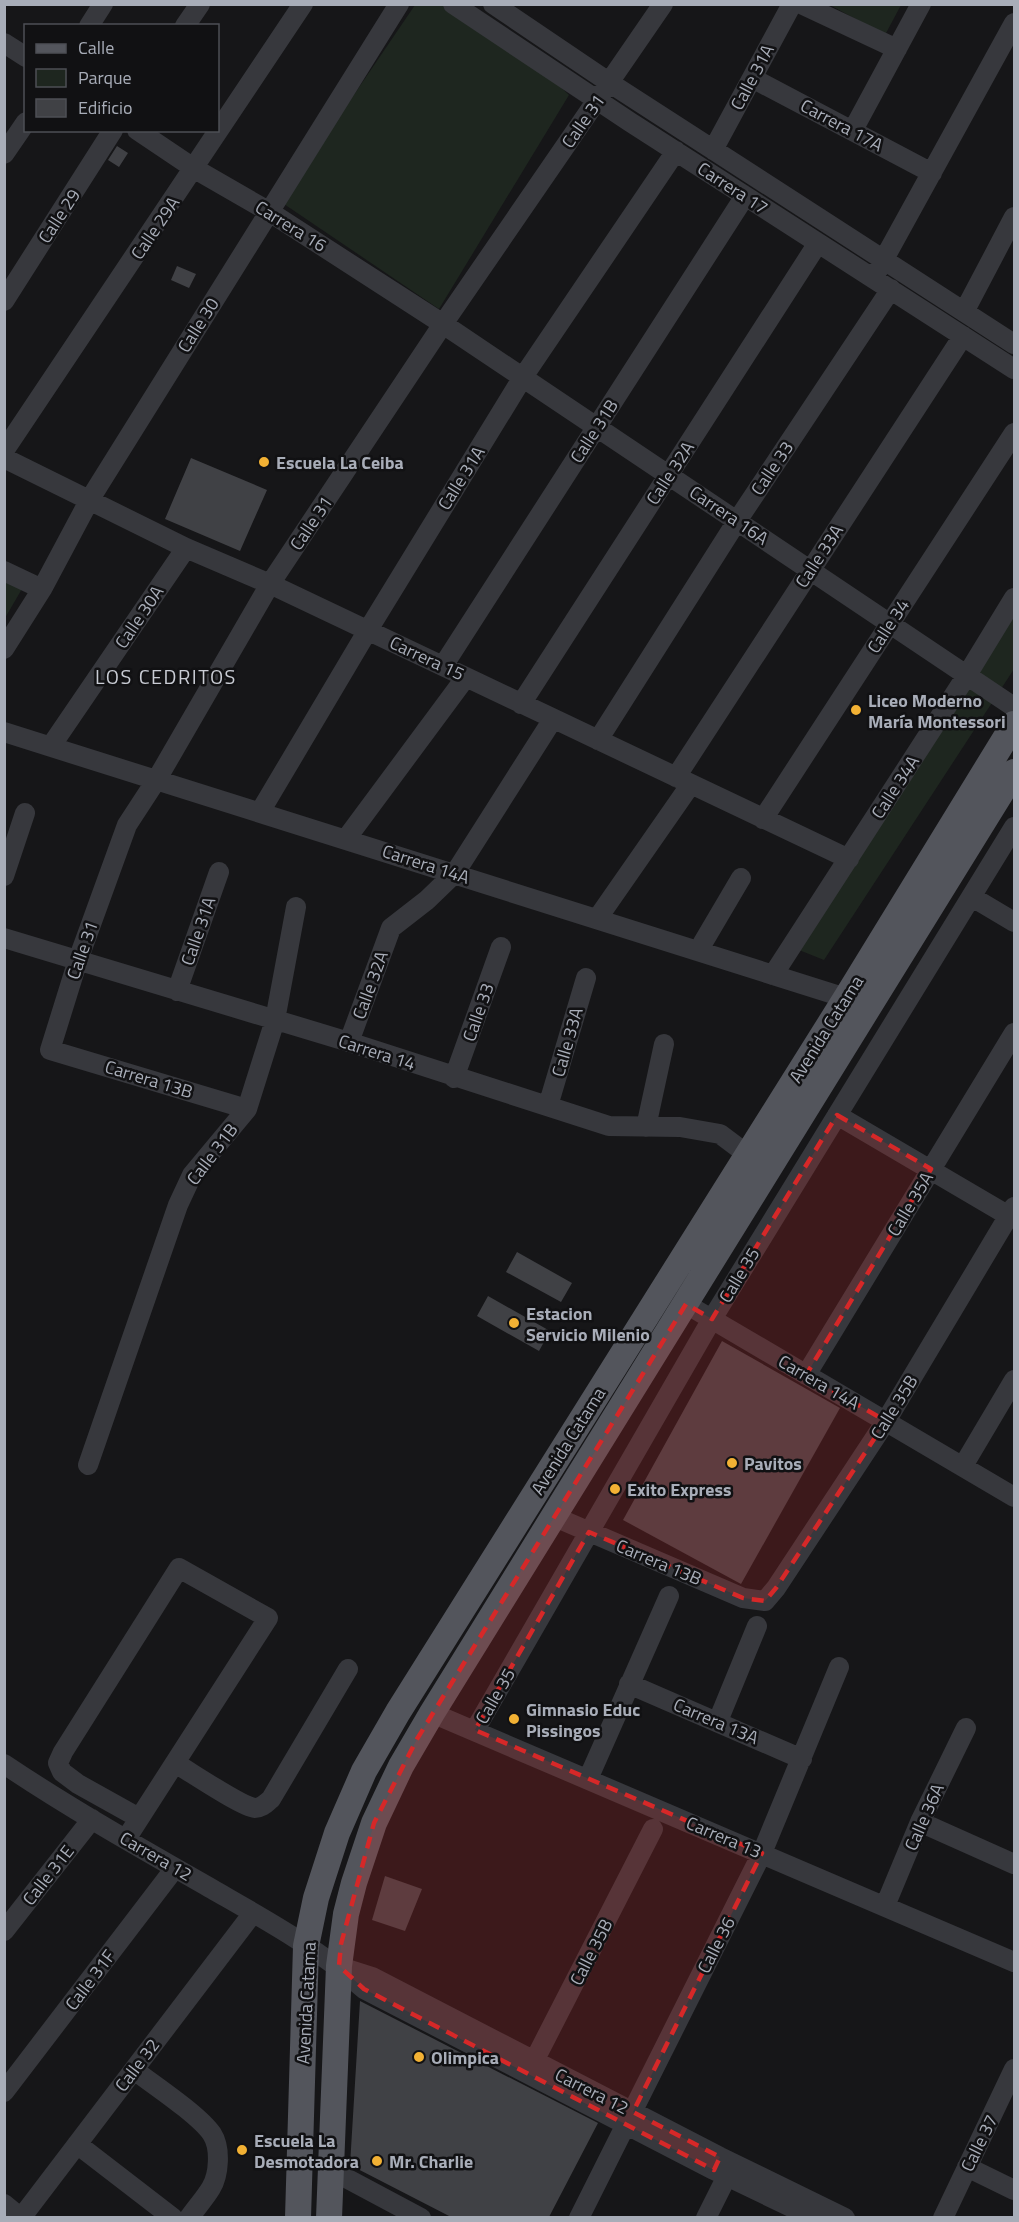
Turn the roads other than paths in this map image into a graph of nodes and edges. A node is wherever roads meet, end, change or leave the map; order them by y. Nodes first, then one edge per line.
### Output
1 (103, 4) edge
2 (200, 4) edge
3 (303, 4) edge
4 (399, 4) edge
5 (453, 4) edge
6 (493, 4) edge
7 (663, 4) edge
8 (792, 4) edge
9 (801, 4) edge
10 (921, 4) edge
11 (1014, 23) edge
12 (90, 24) edge
13 (186, 24) edge
14 (4, 43) edge
15 (897, 49) junction
16 (24, 56) edge
17 (752, 78) junction
18 (610, 83) junction
19 (597, 101) junction
20 (24, 125) edge
21 (853, 130) junction
22 (112, 132) edge
23 (140, 132) edge
24 (713, 150) junction
25 (676, 151) junction
26 (4, 154) edge
27 (195, 169) junction
28 (932, 172) junction
29 (745, 196) junction
30 (268, 211) junction
31 (1012, 229) edge
32 (818, 243) junction
33 (883, 260) junction
34 (873, 278) junction
35 (891, 289) junction
36 (4, 301) edge
37 (964, 312) junction
38 (443, 324) junction
39 (963, 336) junction
40 (1014, 344) edge
41 (1014, 369) edge
42 (523, 377) junction
43 (597, 427) junction
44 (1014, 434) edge
45 (4, 450) edge
46 (4, 458) edge
47 (668, 475) junction
48 (90, 499) junction
49 (737, 521) junction
50 (186, 548) junction
51 (810, 570) junction
52 (4, 571) edge
53 (270, 584) junction
54 (42, 589) junction
55 (1014, 598) edge
56 (890, 623) junction
57 (368, 630) junction
58 (4, 650) edge
59 (443, 666) junction
60 (967, 675) junction
61 (466, 677) junction
62 (521, 704) junction
63 (1014, 707) edge
64 (554, 719) junction
65 (1014, 724) edge
66 (4, 732) edge
67 (598, 740) junction
68 (51, 746) junction
69 (1014, 772) edge
70 (157, 779) junction
71 (684, 781) junction
72 (260, 812) junction
73 (25, 813) dead end
74 (763, 819) junction
75 (1014, 827) edge
76 (346, 839) junction
77 (849, 859) junction
78 (219, 872) dead end
79 (455, 873) junction
80 (4, 876) edge
81 (741, 878) dead end
82 (972, 897) junction
83 (296, 907) dead end
84 (597, 919) junction
85 (1014, 922) edge
86 (4, 938) edge
87 (501, 947) dead end
88 (698, 951) junction
89 (78, 960) junction
90 (773, 975) junction
91 (586, 978) dead end
92 (177, 991) junction
93 (846, 998) junction
94 (275, 1020) junction
95 (1014, 1033) edge
96 (349, 1042) junction
97 (664, 1044) dead end
98 (50, 1050) joint
99 (454, 1078) junction
100 (548, 1106) junction
101 (247, 1109) junction
102 (837, 1115) junction
103 (646, 1127) junction
104 (748, 1155) junction
105 (930, 1168) junction
106 (1013, 1214) edge
107 (686, 1304) junction
108 (712, 1319) junction
109 (807, 1375) junction
110 (1014, 1380) edge
111 (886, 1420) junction
112 (88, 1465) dead end
113 (963, 1466) junction
114 (1014, 1497) edge
115 (555, 1517) junction
116 (589, 1532) junction
117 (669, 1596) dead end
118 (765, 1601) joint
119 (757, 1626) dead end
120 (838, 1667) dead end
121 (348, 1669) dead end
122 (629, 1684) junction
123 (432, 1713) junction
124 (718, 1721) junction
125 (966, 1728) dead end
126 (476, 1730) junction
127 (802, 1759) junction
128 (175, 1763) junction
129 (7, 1770) edge
130 (588, 1779) junction
131 (139, 1818) junction
132 (92, 1819) junction
133 (921, 1822) junction
134 (653, 1829) dead end
135 (126, 1839) junction
136 (762, 1853) junction
137 (1013, 1858) edge
138 (175, 1868) junction
139 (885, 1906) junction
140 (253, 1913) junction
141 (4, 1931) edge
142 (306, 1946) junction
143 (1014, 1962) edge
144 (339, 1966) junction
145 (531, 2068) junction
146 (1014, 2069) edge
147 (134, 2070) junction
148 (4, 2092) edge
149 (629, 2118) junction
150 (77, 2144) junction
151 (967, 2167) junction
152 (720, 2168) junction
153 (331, 2170) junction
154 (1014, 2190) edge
155 (4, 2204) edge
156 (21, 2217) edge
157 (173, 2217) edge
158 (189, 2217) edge
159 (298, 2217) edge
160 (328, 2217) edge
161 (421, 2217) edge
162 (579, 2217) edge
163 (706, 2217) edge
164 (814, 2217) edge
165 (845, 2217) edge
166 (943, 2217) edge

1 - 12 street
2 - 13 street
3 - 27 street, Calle 29A
4 - 30 street, Calle 30
5 - 19 street, Carrera 17
6 - 18 street, Carrera 17
7 - 18 street, Calle 31
8 - 17 street, Calle 31A
9 - 15 street
10 - 15 street
11 - 28 street
14 - 16 street
15 - 21 street
17 - 21 street, Carrera 17A
17 - 24 street, Calle 31A
18 - 19 street, Calle 31
18 - 24 street, Carrera 17
19 - 25 street, Carrera 17
19 - 38 street, Calle 31
20 - 26 street
21 - 28 street, Carrera 17A
22 - 36 street, Calle 29
23 - 27 street, Carrera 16
24 - 33 street, Carrera 17
25 - 29 street, Carrera 17
25 - 42 street, Calle 31A
27 - 30 street, Carrera 16
27 - 45 street, Calle 29A
28 - 33 street
29 - 32 street, Carrera 17
29 - 43 street, Calle 31B
30 - 38 street, Carrera 16
30 - 48 street, Calle 30
31 - 37 street
32 - 34 street, Carrera 17
32 - 47 street, Calle 32A
33 - 34 street
33 - 37 street, Carrera 17
34 - 35 street, Carrera 17
35 - 39 street, Carrera 17
35 - 49 street, Calle 33
37 - 40 street, Carrera 17
38 - 42 street, Carrera 16A
38 - 53 street, Calle 31
39 - 41 street, Carrera 17
39 - 51 street, Calle 33A
42 - 43 street, Carrera 16A
42 - 57 street, Calle 31A
43 - 47 street, Carrera 16A
43 - 59 street, Calle 31B
44 - 56 street, Calle 34
46 - 48 street, Carrera 15
47 - 49 street, Carrera 16A
47 - 62 street, Calle 32A
48 - 50 street, Carrera 15
48 - 54 street, Calle 30
49 - 51 street, Carrera 16A
49 - 67 street, Calle 33
50 - 53 street, Carrera 15
50 - 68 street, Calle 30A
51 - 56 street, Carrera 16A
51 - 71 street, Calle 33A
52 - 54 street
53 - 57 street, Carrera 15
53 - 70 street, Calle 31
54 - 58 street, Calle 30
55 - 60 street, Calle 34A
56 - 60 street, Carrera 16A
56 - 74 street, Calle 34
57 - 59 street, Carrera 15
57 - 72 street, Calle 31A
59 - 61 street, Carrera 15
60 - 63 street, Carrera 16A
60 - 77 street, Calle 34A
61 - 62 street, Carrera 15
61 - 76 street
62 - 64 street, Carrera 15
64 - 67 street, Carrera 15
64 - 79 street
65 - 93 main road, Avenida Catama
66 - 68 street, Carrera 14A
67 - 71 street, Carrera 15
68 - 70 street, Carrera 14A
69 - 107 main road, Avenida Catama
70 - 72 street, Carrera 14A
70 - 89 street, Calle 31
71 - 74 street, Carrera 15
71 - 84 street, Calle 33A
72 - 76 street, Carrera 14A
73 - 80 street
74 - 77 street, Carrera 15
75 - 82 street, Calle 35
76 - 79 street, Carrera 14A
77 - 90 street, Calle 34A
78 - 92 street, Calle 31A
79 - 84 street, Carrera 14A
79 - 96 street, Calle 32A
81 - 88 street
82 - 85 street
82 - 102 street, Calle 35
83 - 94 street, Calle 31B
84 - 88 street, Carrera 14A
86 - 89 street, Carrera 14
87 - 99 street, Calle 33
88 - 90 street, Carrera 14A
89 - 92 street, Carrera 14
89 - 98 street, Calle 31
90 - 93 street, Carrera 14A
91 - 100 street, Calle 33A
92 - 94 street, Carrera 14
93 - 104 main road, Avenida Catama
94 - 96 street, Carrera 14
94 - 101 street, Calle 31B
95 - 105 street, Calle 35A
96 - 99 street, Carrera 14
97 - 103 street
98 - 101 street, Carrera 13B
99 - 100 street, Carrera 14
100 - 103 street, Carrera 14
101 - 112 street, Calle 31B
102 - 105 street
102 - 108 street, Calle 35
103 - 104 street, Carrera 14
104 - 142 main road, Avenida Catama
105 - 106 street
105 - 109 street, Calle 35A
106 - 111 street, Calle 35B
107 - 108 street, Carrera 14A
107 - 115 main road, Avenida Catama
108 - 109 street, Carrera 14A
108 - 116 street, Calle 35
109 - 111 street, Carrera 14A
110 - 113 street
111 - 113 street, Carrera 14A
111 - 118 street, Calle 35B
113 - 114 street, Carrera 14A
115 - 116 street, Carrera 13B
115 - 123 main road, Avenida Catama
116 - 118 street, Carrera 13B
116 - 126 street, Calle 35
117 - 122 street
119 - 124 street
120 - 127 street, Calle 36
121 - 128 street
122 - 124 street, Carrera 13A
122 - 130 street
123 - 126 street, Carrera 13
123 - 144 main road, Avenida Catama
124 - 127 street, Carrera 13A
125 - 133 street, Calle 36A
126 - 130 street, Carrera 13
127 - 136 street, Calle 36
128 - 131 street
128 - 131 street
129 - 132 street, Carrera 12
130 - 136 street, Carrera 13
131 - 135 street
132 - 135 street, Carrera 12
132 - 141 street, Calle 31E
133 - 137 street
133 - 139 street, Calle 36A
134 - 145 street, Calle 35B
135 - 138 street, Carrera 12
136 - 139 street, Carrera 13
136 - 149 street, Calle 36
138 - 140 street, Carrera 12
138 - 148 street, Calle 31F
139 - 143 street, Carrera 13
140 - 142 street, Carrera 12
140 - 147 street, Calle 32
142 - 144 street, Carrera 12
142 - 159 main road, Avenida Catama
144 - 145 street, Carrera 12
144 - 153 main road, Avenida Catama
145 - 149 street, Carrera 12
146 - 151 street, Calle 37
147 - 150 street, Calle 32
147 - 158 street
149 - 152 street, Carrera 12
149 - 162 street, Calle 36
150 - 156 street, Calle 32
150 - 157 street
151 - 154 street
151 - 166 street, Calle 37
152 - 163 street
152 - 164 street, Carrera 12
152 - 165 street, Carrera 12
153 - 160 main road, Avenida Catama
153 - 161 street
155 - 156 street

